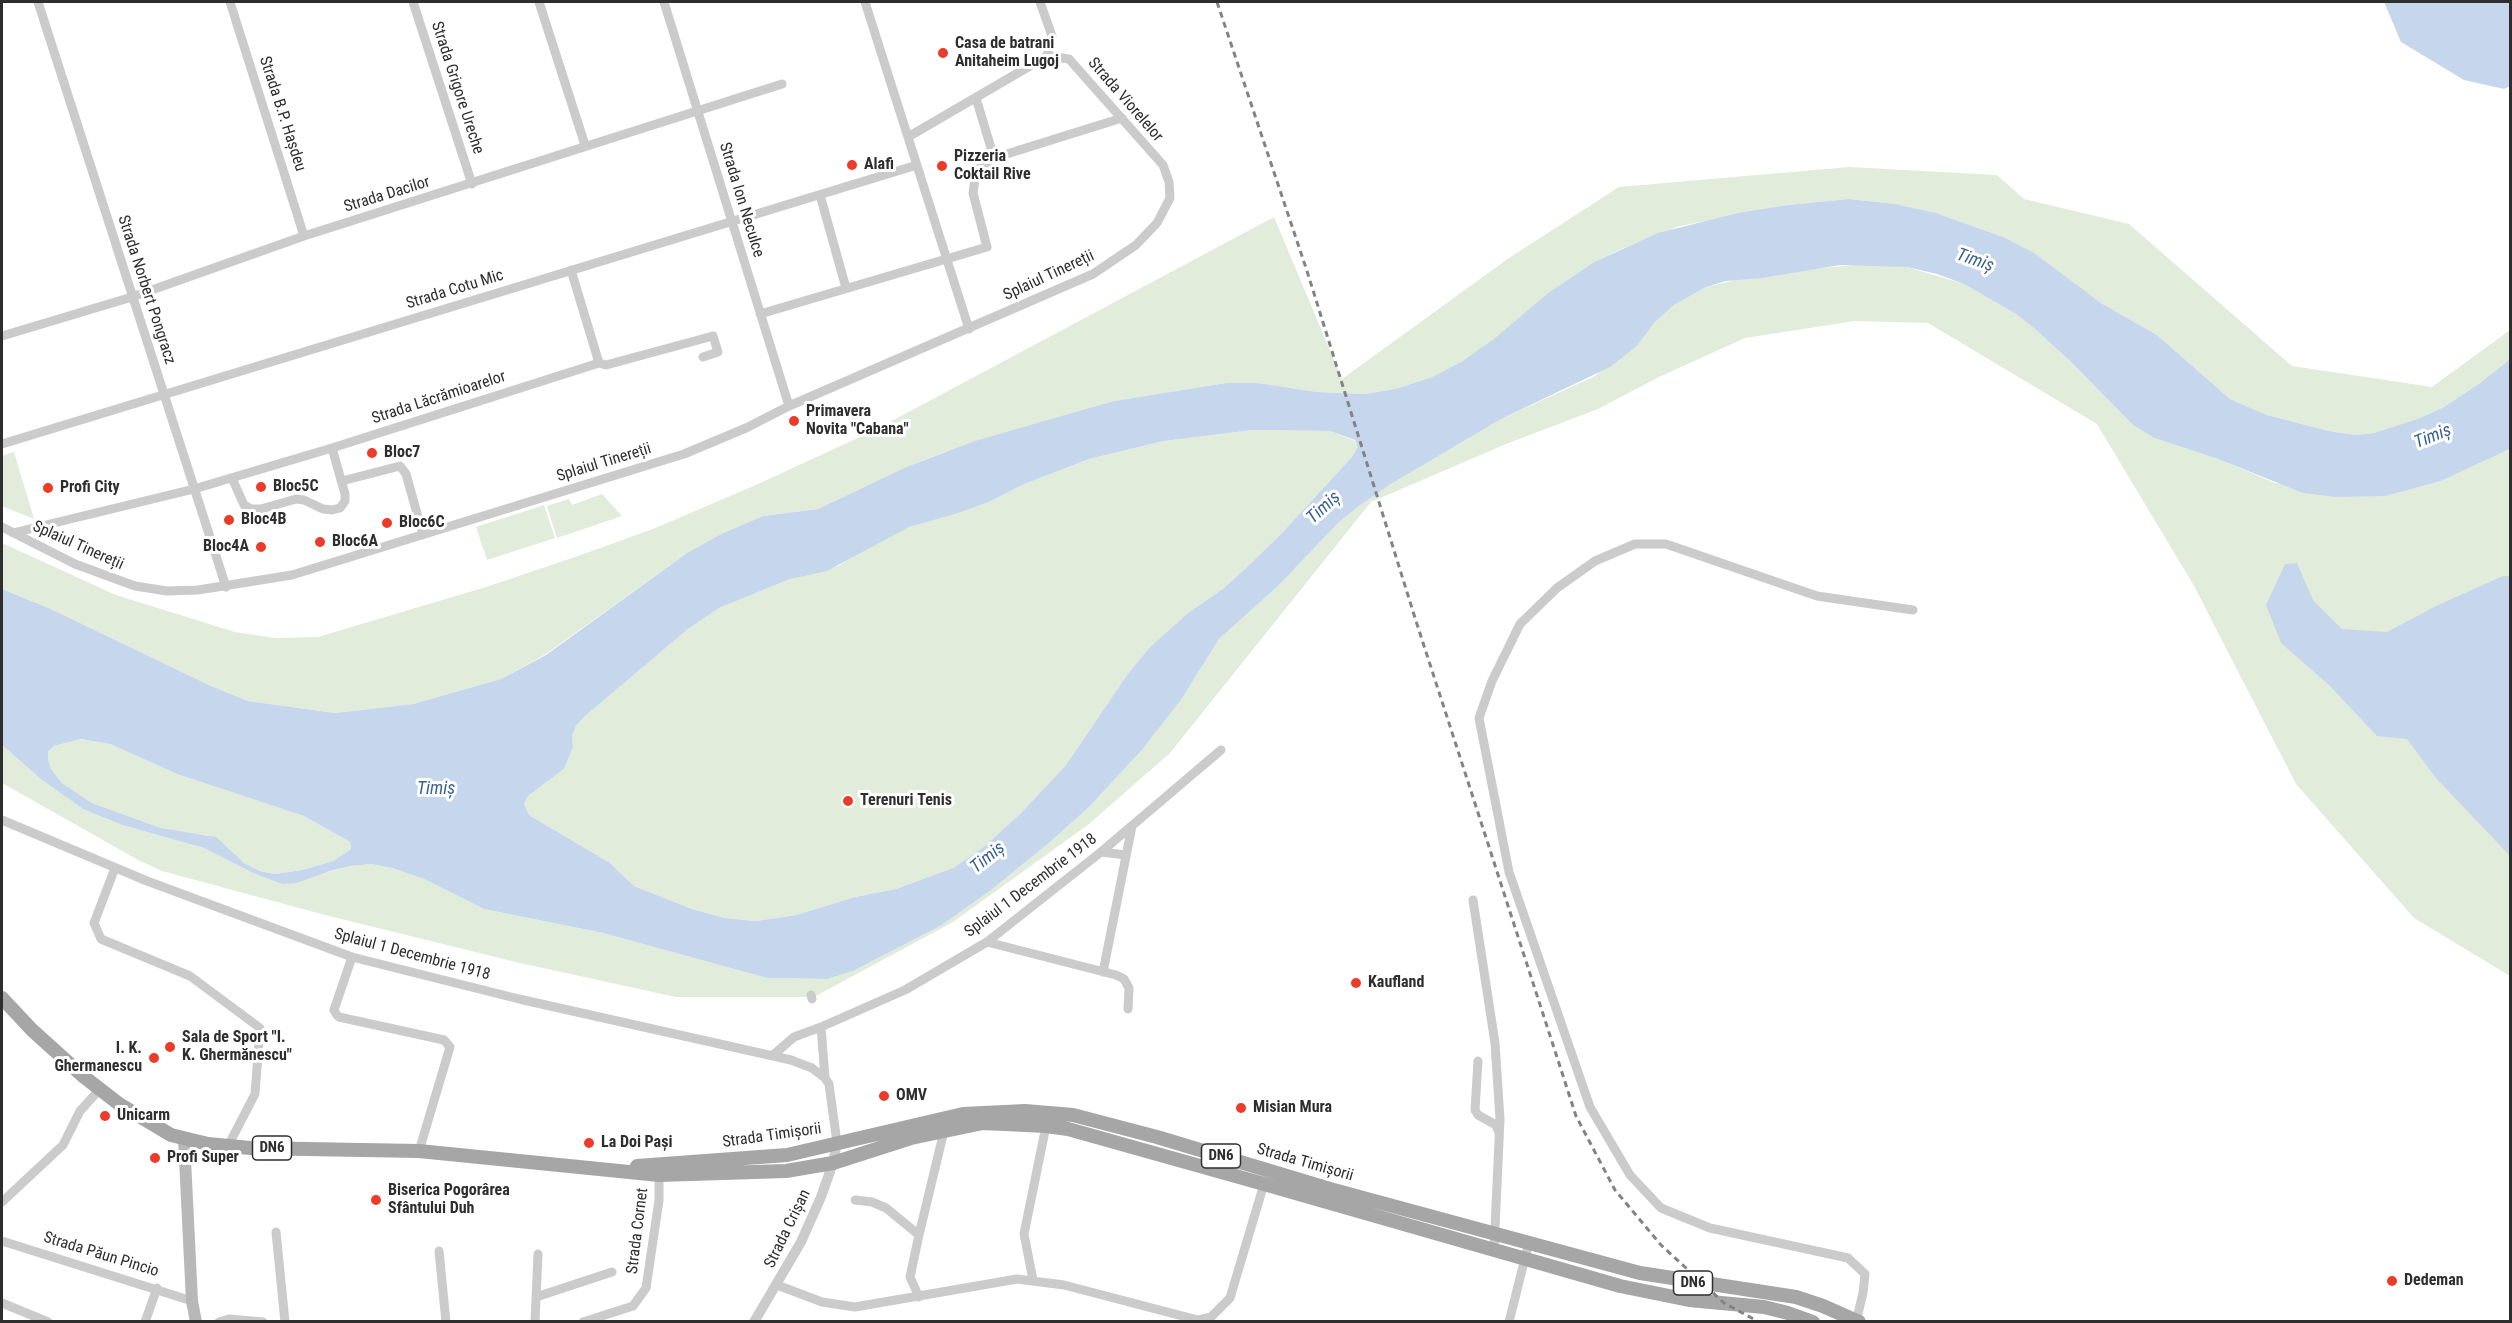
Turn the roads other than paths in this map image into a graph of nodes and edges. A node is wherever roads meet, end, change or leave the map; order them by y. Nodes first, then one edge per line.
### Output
1 (38, 2) edge
2 (230, 2) edge
3 (413, 2) edge
4 (539, 2) edge
5 (664, 2) edge
6 (865, 2) edge
7 (1040, 2) edge
8 (1047, 56) junction
9 (782, 84) dead end
10 (976, 98) junction
11 (698, 110) junction
12 (1122, 118) junction
13 (908, 137) junction
14 (585, 145) junction
15 (993, 158) junction
16 (917, 165) junction
17 (472, 184) junction
18 (820, 195) junction
19 (1170, 198) joint
20 (731, 222) junction
21 (304, 236) junction
22 (946, 259) junction
23 (571, 270) junction
24 (846, 288) junction
25 (132, 297) junction
26 (760, 314) junction
27 (969, 329) junction
28 (2, 336) edge
29 (703, 357) dead end
30 (599, 363) junction
31 (164, 394) junction
32 (789, 406) junction
33 (2, 444) edge
34 (332, 448) junction
35 (232, 478) junction
36 (342, 481) junction
37 (194, 489) junction
38 (2, 527) edge
39 (13, 533) junction
40 (423, 535) junction
41 (226, 587) junction
42 (1913, 610) dead end
43 (1221, 750) dead end
44 (2, 820) edge
45 (1132, 826) junction
46 (1101, 852) junction
47 (1126, 855) junction
48 (115, 868) junction
49 (1473, 900) dead end
50 (987, 942) junction
51 (352, 957) junction
52 (1103, 972) junction
53 (2, 998) edge
54 (1128, 1009) dead end
55 (821, 1027) junction
56 (772, 1056) junction
57 (1478, 1061) dead end
58 (825, 1077) junction
59 (100, 1089) junction
60 (1046, 1126) junction
61 (944, 1131) junction
62 (1499, 1134) junction
63 (184, 1138) junction
64 (837, 1143) junction
65 (228, 1146) junction
66 (418, 1150) junction
67 (833, 1163) junction
68 (592, 1168) junction
69 (659, 1175) junction
70 (1264, 1184) junction
71 (855, 1200) dead end
72 (2, 1202) edge
73 (276, 1232) dead end
74 (1495, 1233) junction
75 (919, 1234) junction
76 (2, 1241) edge
77 (1529, 1242) junction
78 (1494, 1250) junction
79 (439, 1251) dead end
80 (538, 1254) dead end
81 (1525, 1260) junction
82 (612, 1272) dead end
83 (1033, 1280) junction
84 (777, 1285) junction
85 (157, 1288) junction
86 (536, 1297) junction
87 (919, 1297) junction
88 (192, 1301) junction
89 (2, 1303) edge
90 (1857, 1321) edge
91 (48, 1322) edge
92 (145, 1322) edge
93 (196, 1322) edge
94 (219, 1322) edge
95 (263, 1322) edge
96 (285, 1322) edge
97 (446, 1322) edge
98 (535, 1322) edge
99 (583, 1322) edge
100 (754, 1322) edge
101 (1509, 1322) edge
102 (1813, 1322) edge

1 - 25 street, Strada Norbert Pongracz
2 - 21 street, Strada B.P. Hașdeu
3 - 17 street, Strada Grigore Ureche
4 - 14 street
5 - 11 street, Strada Ion Neculce
6 - 13 street
7 - 8 street
8 - 10 street
8 - 12 street, Strada Viorelelor
9 - 11 street, Strada Dacilor
10 - 13 street
10 - 15 street
11 - 14 street, Strada Dacilor
11 - 20 street, Strada Ion Neculce
12 - 15 street
12 - 19 street, Strada Viorelelor
13 - 16 street
14 - 17 street, Strada Dacilor
15 - 22 street
16 - 18 street, Strada Cotu Mic
16 - 22 street
17 - 21 street, Strada Dacilor
18 - 20 street, Strada Cotu Mic
18 - 24 street
19 - 27 street, Splaiul Tinereții
20 - 23 street, Strada Cotu Mic
20 - 26 street, Strada Ion Neculce
21 - 25 street, Strada Dacilor
22 - 24 street
22 - 27 street
23 - 30 street
23 - 31 street, Strada Cotu Mic
24 - 26 street
25 - 28 street, Strada Dacilor
25 - 31 street, Strada Norbert Pongracz
26 - 32 street, Strada Ion Neculce
27 - 32 street, Splaiul Tinereții
29 - 30 street, Strada Lăcrămioarelor
30 - 34 street, Strada Lăcrămioarelor
31 - 33 street, Strada Cotu Mic
31 - 37 street, Strada Norbert Pongracz
32 - 40 street, Splaiul Tinereții
34 - 35 street, Strada Lăcrămioarelor
34 - 36 street
35 - 36 street
35 - 37 street, Strada Lăcrămioarelor
36 - 40 street
37 - 39 street, Strada Lăcrămioarelor
37 - 41 street, Strada Norbert Pongracz
38 - 39 street, Splaiul Tinereții
39 - 41 street, Splaiul Tinereții
40 - 41 street, Splaiul Tinereții
42 - 90 street
43 - 45 street, Splaiul 1 Decembrie 1918
44 - 48 street, Splaiul 1 Decembrie 1918
45 - 46 street, Splaiul 1 Decembrie 1918
45 - 47 street
46 - 47 street
46 - 50 street, Splaiul 1 Decembrie 1918
47 - 52 street
48 - 51 street, Splaiul 1 Decembrie 1918
48 - 65 street
49 - 62 street
50 - 52 street
50 - 55 street, Splaiul 1 Decembrie 1918
51 - 56 street, Splaiul 1 Decembrie 1918
51 - 66 street
52 - 54 street
53 - 59 main road, Strada Timișorii / DN6
55 - 56 street, Splaiul 1 Decembrie 1918
55 - 58 street
56 - 58 street, Splaiul 1 Decembrie 1918
57 - 62 street
58 - 64 street
59 - 63 main road, Strada Timișorii / DN6
59 - 72 street
60 - 61 main road, Strada Timișorii / DN6
60 - 70 main road, Strada Timișorii / DN6
60 - 83 street
61 - 67 main road, Strada Timișorii / DN6
61 - 75 street
62 - 74 street
63 - 65 main road, Strada Timișorii / DN6
63 - 88 main road
64 - 67 street, Strada Crișan
64 - 68 main road, Strada Timișorii / DN6
64 - 74 main road, Strada Timișorii / DN6
65 - 66 main road, Strada Timișorii / DN6
66 - 68 main road, Strada Timișorii / DN6
67 - 69 main road, Strada Timișorii / DN6
67 - 84 street, Strada Crișan
68 - 69 main road, Strada Timișorii / DN6
69 - 99 street, Strada Cornet
70 - 78 main road, Strada Timișorii / DN6
70 - 83 street
71 - 75 street
73 - 96 street
74 - 77 main road, Strada Timișorii / DN6
74 - 78 street
75 - 87 street
76 - 85 street, Strada Păun Pincio
77 - 81 street
77 - 90 main road, Strada Timișorii / DN6
78 - 81 main road, Strada Timișorii / DN6
79 - 97 street
80 - 86 street
81 - 101 street
81 - 102 main road, Strada Timișorii / DN6
82 - 86 street
83 - 87 street
84 - 87 street
84 - 100 street, Strada Crișan
85 - 88 street, Strada Păun Pincio
85 - 92 street
86 - 98 street
88 - 93 main road
89 - 91 street
94 - 95 street

